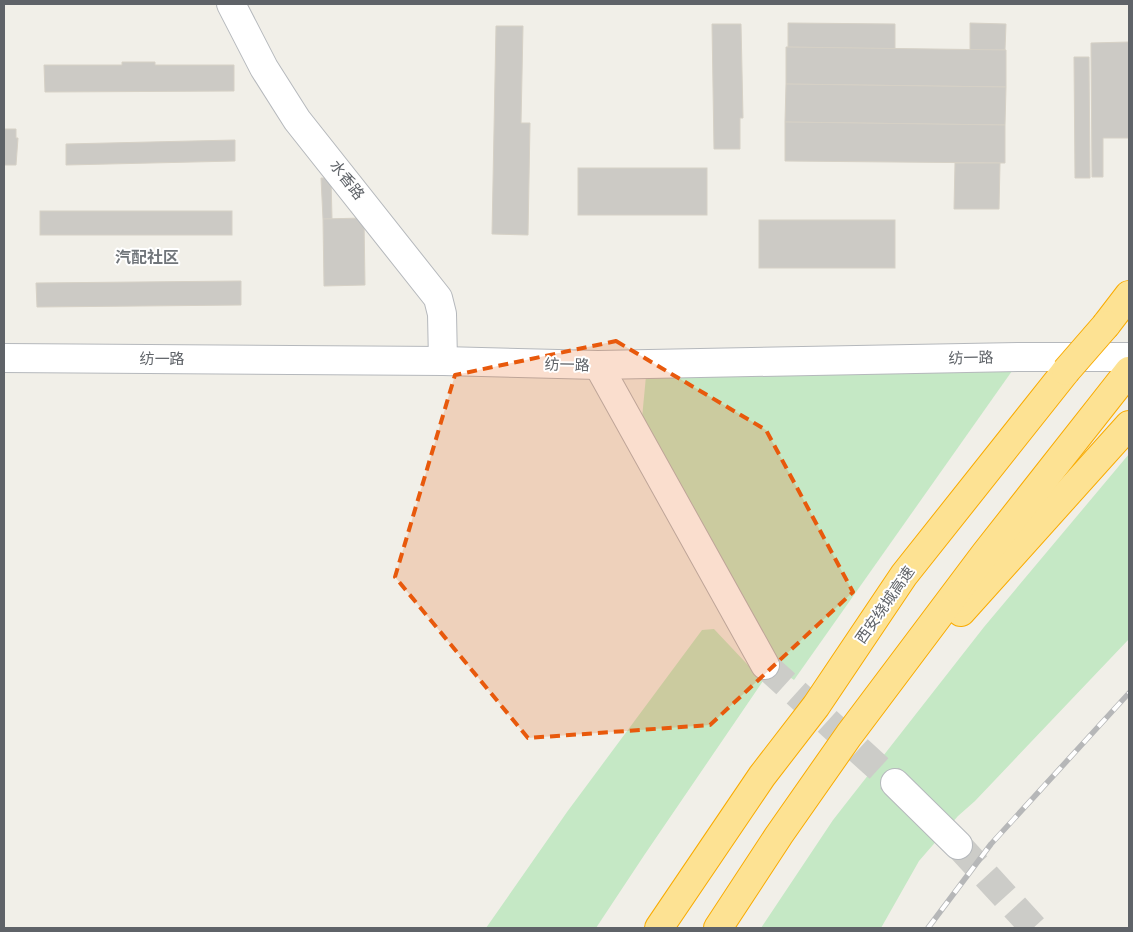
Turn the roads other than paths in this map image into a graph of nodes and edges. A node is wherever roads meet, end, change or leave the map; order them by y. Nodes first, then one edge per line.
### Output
1 (230, 4) edge
2 (1129, 296) edge
3 (4, 358) edge
4 (443, 361) junction
5 (598, 366) junction
6 (1128, 367) edge
7 (1129, 425) edge
8 (765, 665) tunnel mouth
9 (849, 735) junction
10 (896, 783) tunnel mouth
11 (958, 845) tunnel mouth
12 (659, 928) edge
13 (718, 928) edge

1 - 4 street, 水香路
2 - 12 highway, 西安绕城高速, bridge
3 - 4 street, 纺一路
4 - 5 street, 纺一路
5 - 6 street, 纺一路
5 - 8 street
6 - 9 highway
7 - 9 highway
9 - 13 highway
10 - 11 street

